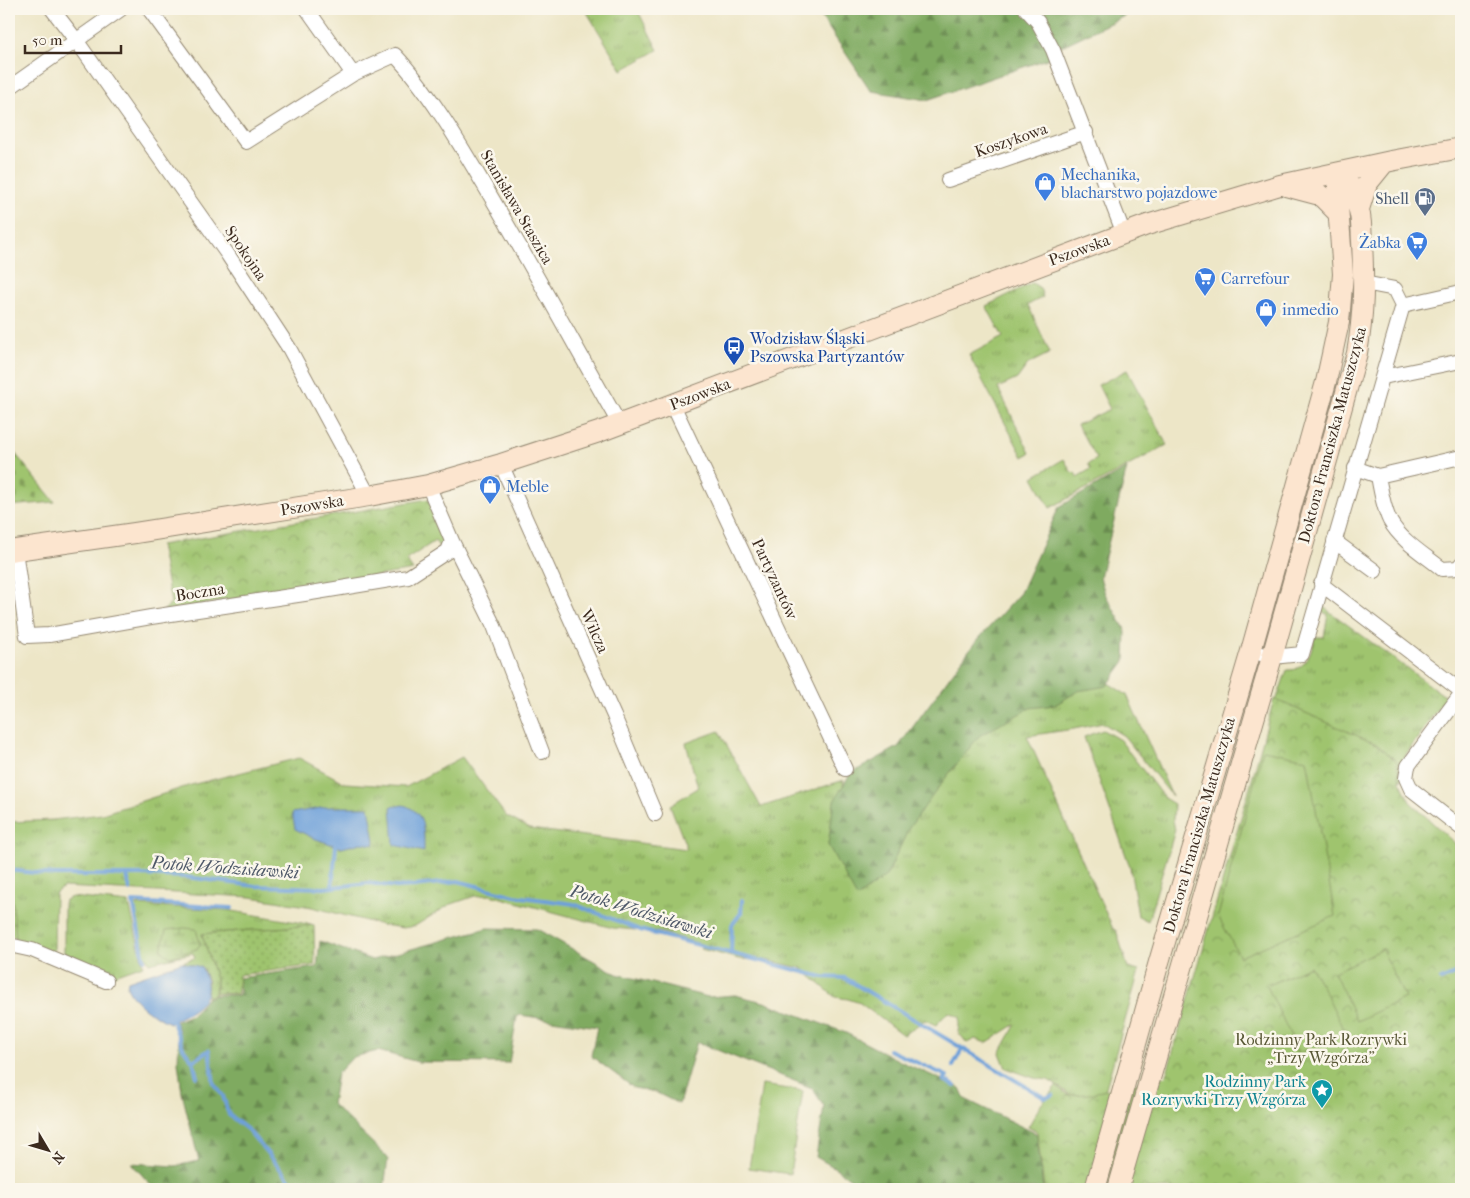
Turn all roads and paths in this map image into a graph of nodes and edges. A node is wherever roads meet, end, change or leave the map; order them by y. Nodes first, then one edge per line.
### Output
1 (52, 9) edge
2 (121, 9) edge
3 (149, 9) edge
4 (306, 9) edge
5 (1026, 9) edge
6 (76, 40) junction
7 (354, 74) junction
8 (9, 88) edge
9 (1086, 132) junction
10 (1461, 148) edge
11 (1384, 163) junction
12 (1342, 172) junction
13 (948, 180) dead end
14 (1280, 185) junction
15 (1359, 209) junction
16 (1338, 213) junction
17 (1124, 234) junction
18 (1364, 284) junction
19 (1461, 292) edge
20 (1403, 304) junction
21 (1461, 361) edge
22 (1383, 377) junction
23 (673, 404) junction
24 (620, 425) junction
25 (1461, 457) edge
26 (500, 464) junction
27 (1355, 468) junction
28 (1378, 476) junction
29 (428, 485) junction
30 (369, 496) junction
31 (452, 541) junction
32 (1334, 541) junction
33 (12, 550) edge
34 (1461, 564) edge
35 (1375, 571) dead end
36 (1321, 584) junction
37 (1251, 651) junction
38 (1272, 657) junction
39 (1461, 692) edge
40 (542, 752) dead end
41 (846, 769) dead end
42 (655, 814) dead end
43 (1461, 828) edge
44 (9, 945) edge
45 (106, 982) dead end
46 (1094, 1189) edge
47 (1118, 1189) edge

1 - 6 street, Spokojna
2 - 6 street
3 - 7 street, Stanisława Staszica
4 - 7 street
5 - 9 street
6 - 8 street
6 - 30 street, Spokojna
7 - 24 street, Stanisława Staszica
9 - 13 street, Koszykowa
9 - 17 street
10 - 11 main road, Pszowska
11 - 12 main road, Pszowska
11 - 15 main road
12 - 14 main road, Pszowska
12 - 15 main road, Doktora Franciszka Matuszczyka
12 - 16 main road, Doktora Franciszka Matuszczyka
14 - 16 main road
14 - 17 main road, Pszowska
15 - 18 main road, Doktora Franciszka Matuszczyka
16 - 37 main road, Doktora Franciszka Matuszczyka
17 - 23 main road, Pszowska
18 - 20 street
18 - 38 main road, Doktora Franciszka Matuszczyka
19 - 20 street
20 - 22 street
21 - 22 street
22 - 27 street
23 - 24 main road, Pszowska
23 - 41 street, Partyzantów
24 - 26 main road, Pszowska
25 - 28 street
26 - 29 main road, Pszowska
26 - 42 street, Wilcza
27 - 28 street
27 - 32 street
28 - 34 street
29 - 30 main road, Pszowska
29 - 31 street
30 - 33 main road, Pszowska
31 - 33 street, Boczna
31 - 40 street
32 - 35 street
32 - 36 street
36 - 38 street
36 - 39 street
37 - 38 street
37 - 46 main road, Doktora Franciszka Matuszczyka
38 - 47 main road, Doktora Franciszka Matuszczyka
39 - 43 street
44 - 45 street

